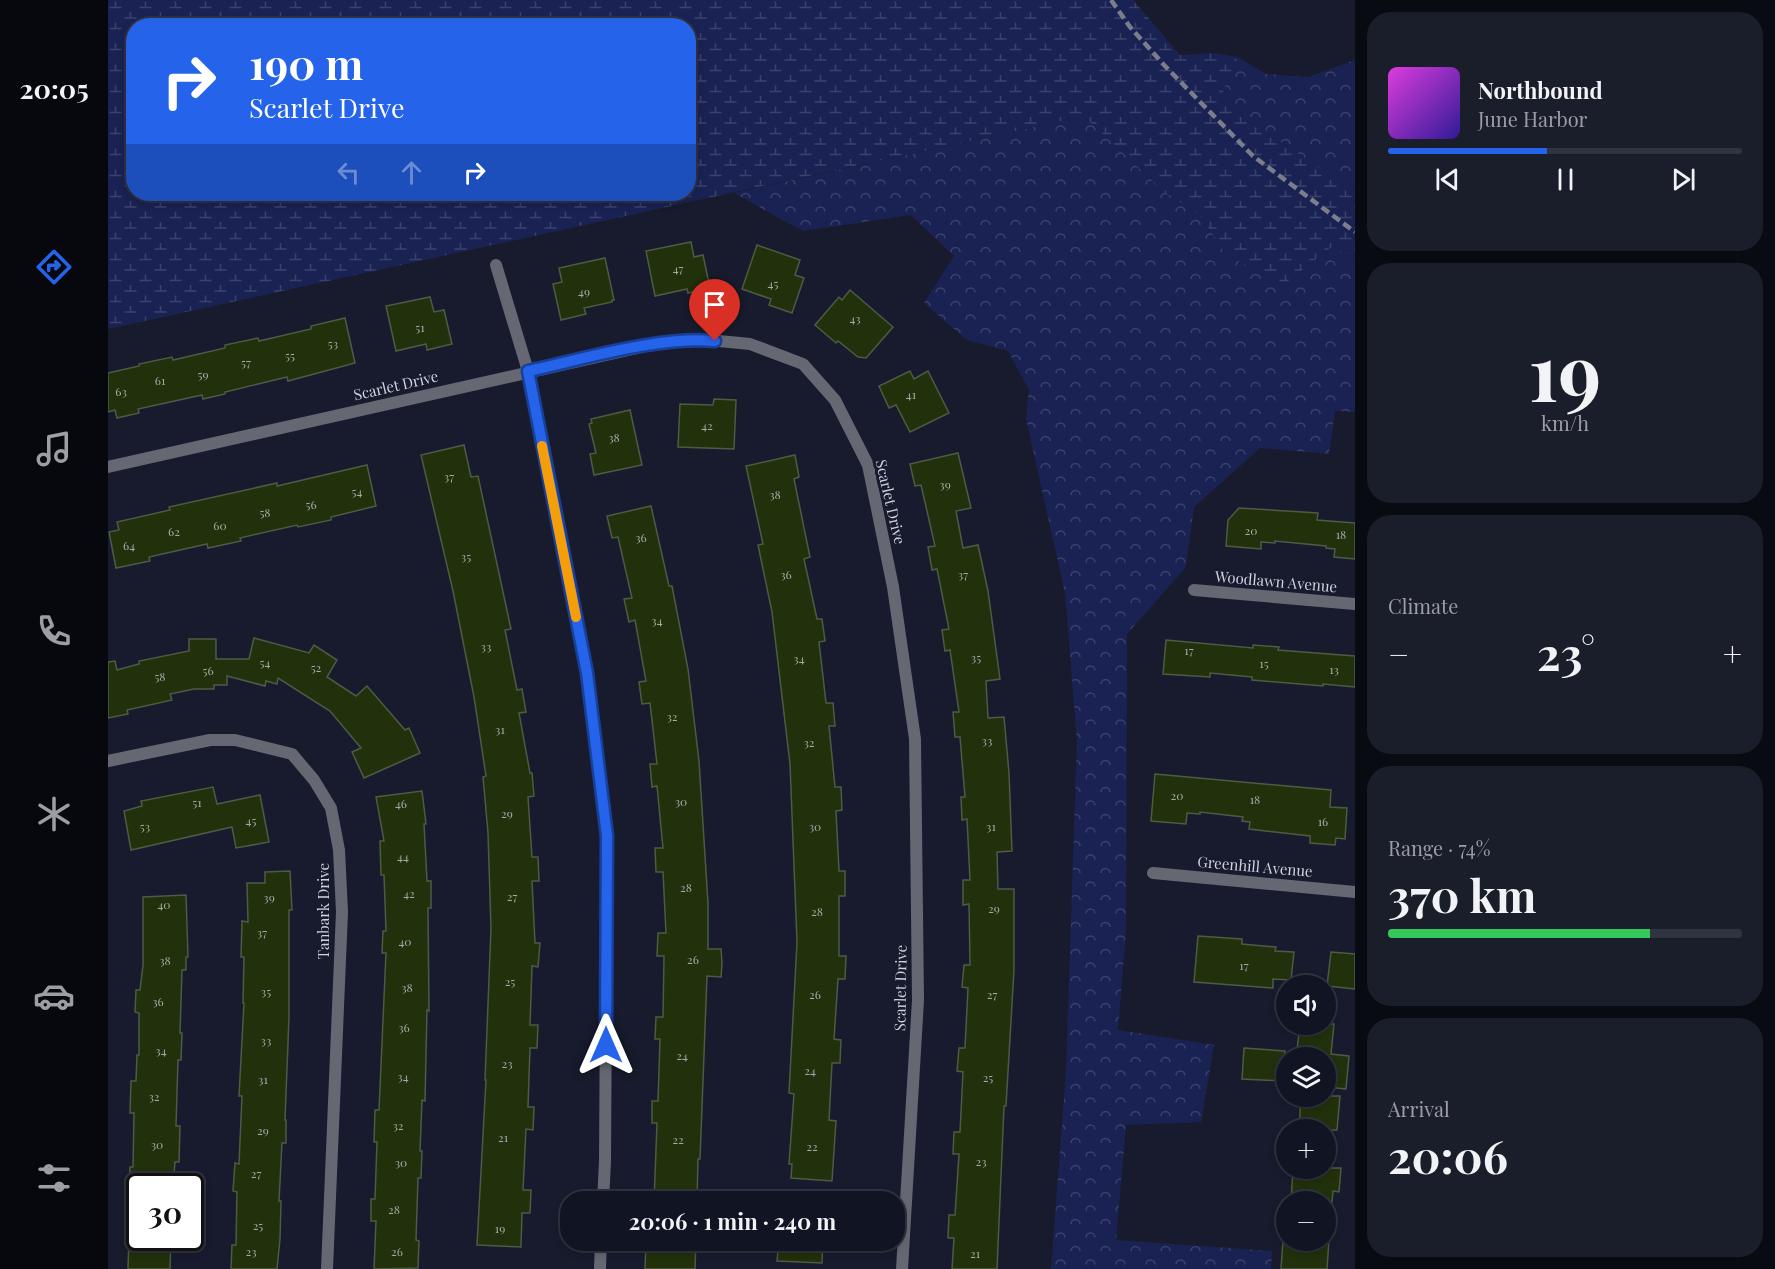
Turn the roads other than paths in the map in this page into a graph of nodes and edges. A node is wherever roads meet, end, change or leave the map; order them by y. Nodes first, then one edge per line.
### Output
1 (496, 265) dead end
2 (528, 371) junction
3 (108, 467) edge
4 (1194, 590) dead end
5 (1355, 604) edge
6 (108, 761) edge
7 (1153, 873) dead end
8 (1355, 892) edge
9 (604, 1191) edge
10 (601, 1251) edge
11 (327, 1269) edge
12 (600, 1269) edge
13 (902, 1269) edge

1 - 2 street
2 - 3 street, Scarlet Drive
2 - 9 street
2 - 13 street, Scarlet Drive
4 - 5 street, Woodlawn Avenue
6 - 11 street, Tanbark Drive
7 - 8 street, Greenhill Avenue
10 - 12 street

